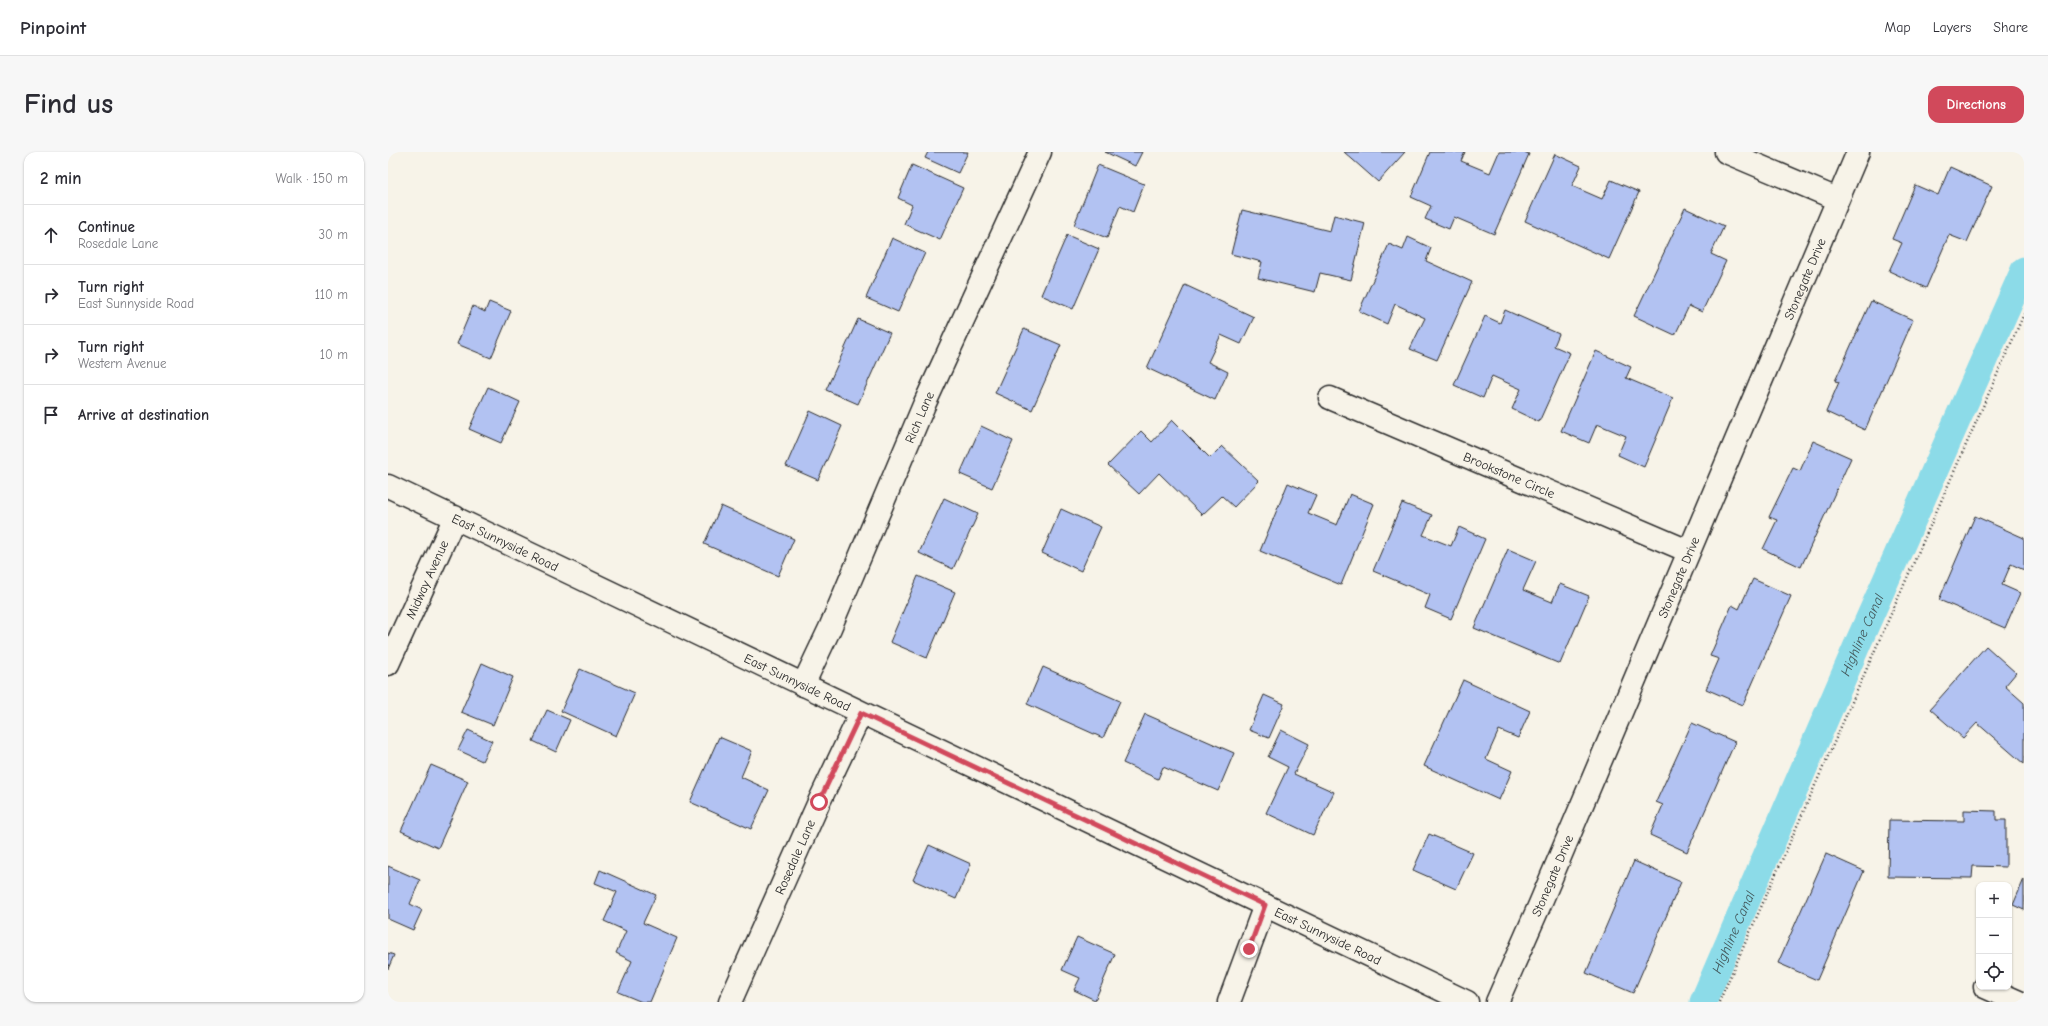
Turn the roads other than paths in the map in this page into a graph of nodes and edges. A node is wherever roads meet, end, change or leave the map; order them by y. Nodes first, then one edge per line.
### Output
1 (1040, 152) edge
2 (1726, 152) edge
3 (1858, 152) edge
4 (1837, 199) junction
5 (1330, 398) dead end
6 (388, 486) edge
7 (455, 517) junction
8 (1688, 551) junction
9 (388, 664) edge
10 (803, 685) junction
11 (861, 713) junction
12 (1265, 905) junction
13 (1991, 990) edge
14 (730, 1002) edge
15 (1229, 1002) edge
16 (1467, 1002) edge
17 (1497, 1002) edge
18 (2018, 1002) edge

1 - 10 street, Rich Lane
2 - 4 street
3 - 4 street, Stonegate Drive
4 - 8 street, Stonegate Drive
5 - 8 street, Brookstone Circle
6 - 7 street, East Sunnyside Road
7 - 9 street, Midway Avenue
7 - 10 street, East Sunnyside Road
8 - 17 street, Stonegate Drive
10 - 11 street, East Sunnyside Road
11 - 12 street, East Sunnyside Road
11 - 14 street, Rosedale Lane
12 - 15 street
12 - 16 street, East Sunnyside Road
13 - 18 street

